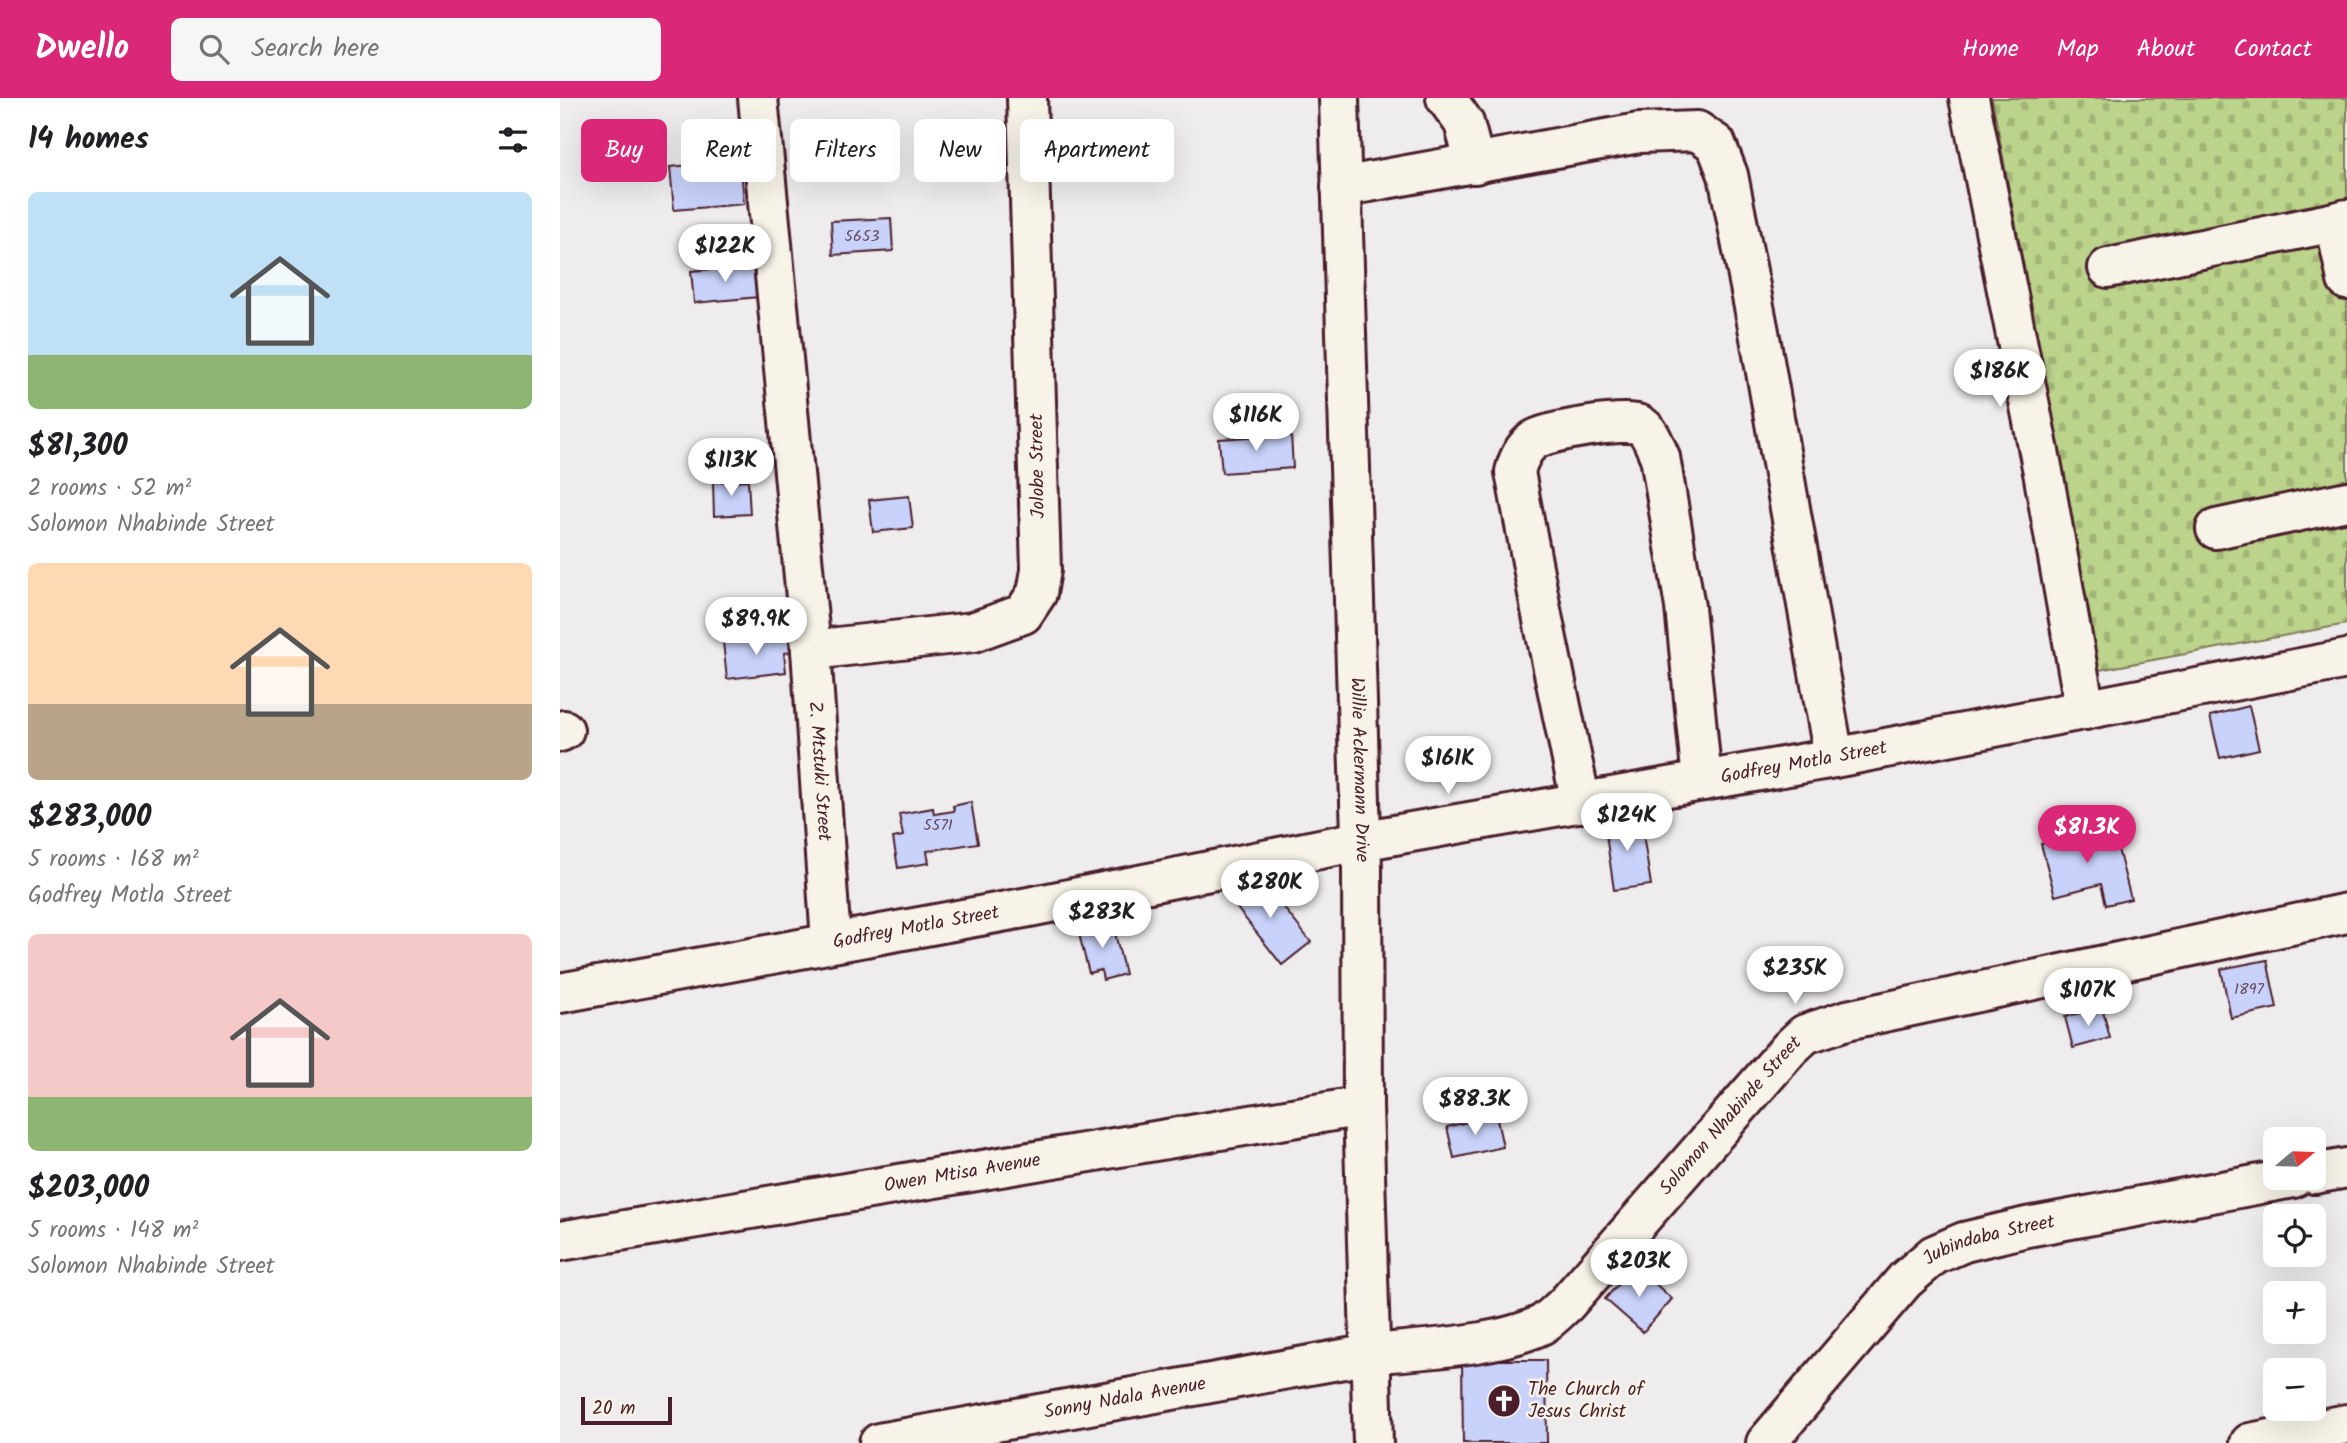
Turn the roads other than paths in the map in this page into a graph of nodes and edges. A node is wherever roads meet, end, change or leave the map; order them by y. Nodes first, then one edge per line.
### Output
1 (758, 98) edge
2 (1027, 98) edge
3 (1339, 98) edge
4 (1446, 98) edge
5 (1969, 98) edge
6 (1475, 164) junction
7 (1341, 187) junction
8 (2341, 220) edge
9 (2108, 268) dead end
10 (2347, 280) edge
11 (2347, 501) edge
12 (2216, 529) dead end
13 (811, 650) junction
14 (2347, 659) edge
15 (2085, 710) junction
16 (1834, 758) junction
17 (1702, 781) junction
18 (1581, 803) junction
19 (1360, 841) junction
20 (2347, 913) edge
21 (831, 942) junction
22 (560, 993) edge
23 (1363, 1106) junction
24 (2347, 1168) edge
25 (2326, 1172) edge
26 (2263, 1184) edge
27 (560, 1241) edge
28 (1371, 1354) junction
29 (2347, 1424) edge
30 (879, 1443) edge
31 (1373, 1443) edge
32 (1766, 1443) edge
33 (2250, 1443) edge

1 - 13 street, Z. Mtstuki Street
2 - 13 street, Jolobe Street
3 - 7 street, Willie Ackermann Drive
4 - 6 street
5 - 15 street
6 - 7 street
6 - 16 street
7 - 19 street, Willie Ackermann Drive
8 - 9 street
8 - 10 street
11 - 12 street
13 - 21 street, Z. Mtstuki Street
14 - 15 street, Godfrey Motla Street
15 - 16 street, Godfrey Motla Street
16 - 17 street, Godfrey Motla Street
17 - 18 street, Godfrey Motla Street
17 - 18 street
18 - 19 street, Godfrey Motla Street
19 - 21 street, Godfrey Motla Street
19 - 23 street, Willie Ackermann Drive
20 - 28 street, Solomon Nhabinde Street
21 - 22 street, Godfrey Motla Street
23 - 27 street, Owen Mtisa Avenue
23 - 28 street, Willie Ackermann Drive
24 - 25 street
26 - 32 street, Jubindaba Street
28 - 30 street, Sonny Ndala Avenue
28 - 31 street, Willie Ackermann Drive
29 - 33 street

